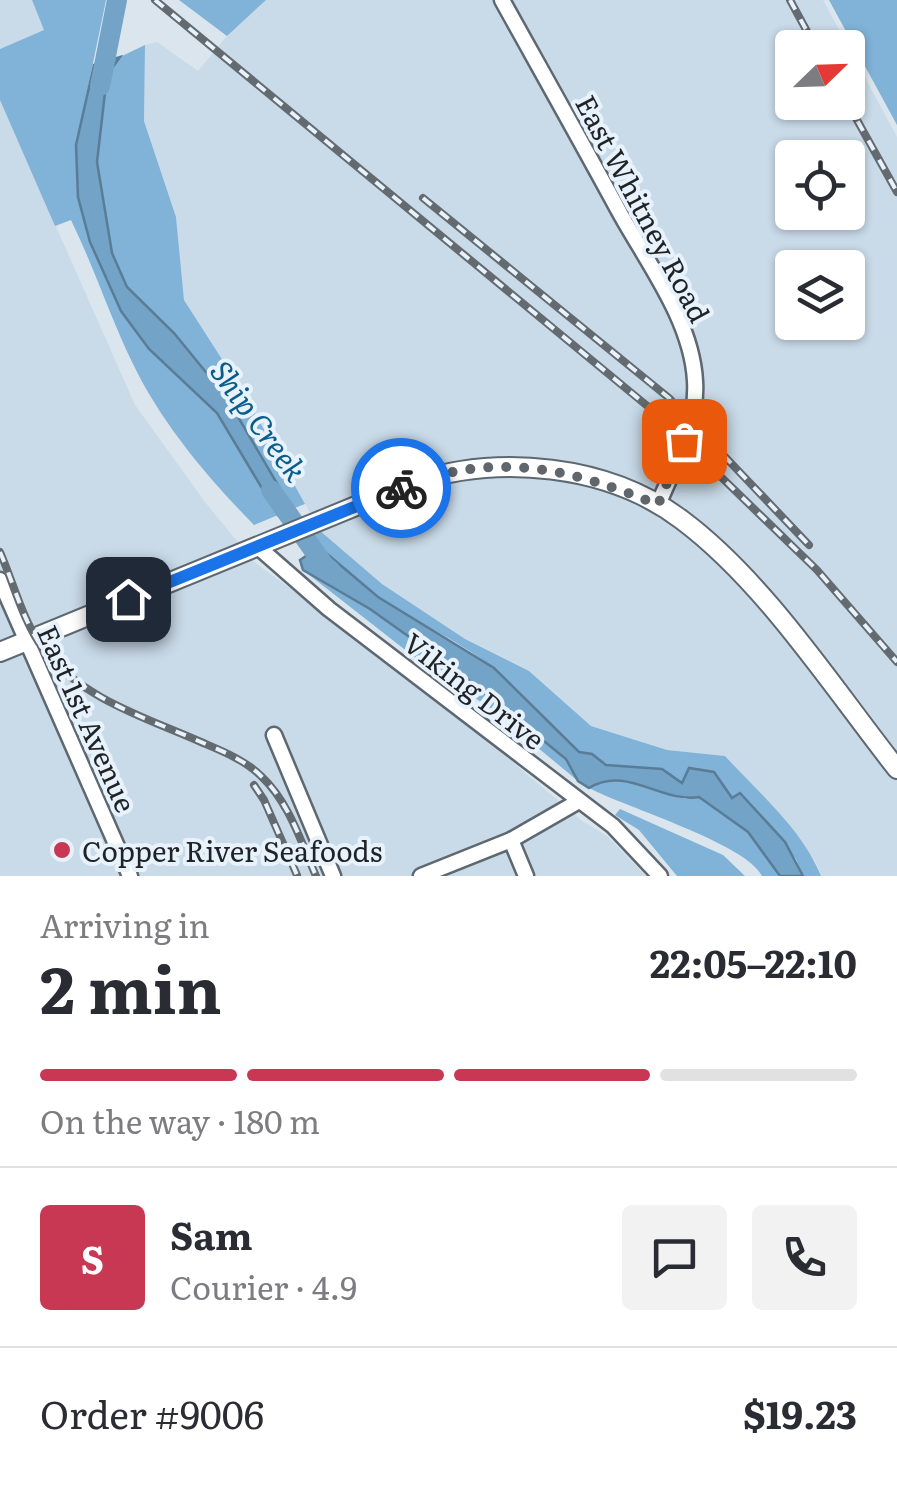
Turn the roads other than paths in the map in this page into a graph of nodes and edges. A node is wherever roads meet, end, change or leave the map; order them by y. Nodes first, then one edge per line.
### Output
1 (502, 0) edge
2 (658, 505) junction
3 (257, 546) junction
4 (0, 580) edge
5 (26, 641) junction
6 (0, 652) edge
7 (274, 735) dead end
8 (897, 770) edge
9 (579, 801) junction
10 (511, 840) junction
11 (130, 876) edge
12 (333, 876) edge
13 (421, 876) edge
14 (526, 876) edge
15 (660, 876) edge

1 - 2 street, East Whitney Road
2 - 3 street
2 - 8 street
3 - 5 street
3 - 9 street, Viking Drive
4 - 5 street, East 1st Avenue
5 - 6 street
5 - 11 street, East 1st Avenue
7 - 12 street
9 - 10 street
9 - 15 street, Viking Drive
10 - 13 street
10 - 14 street

